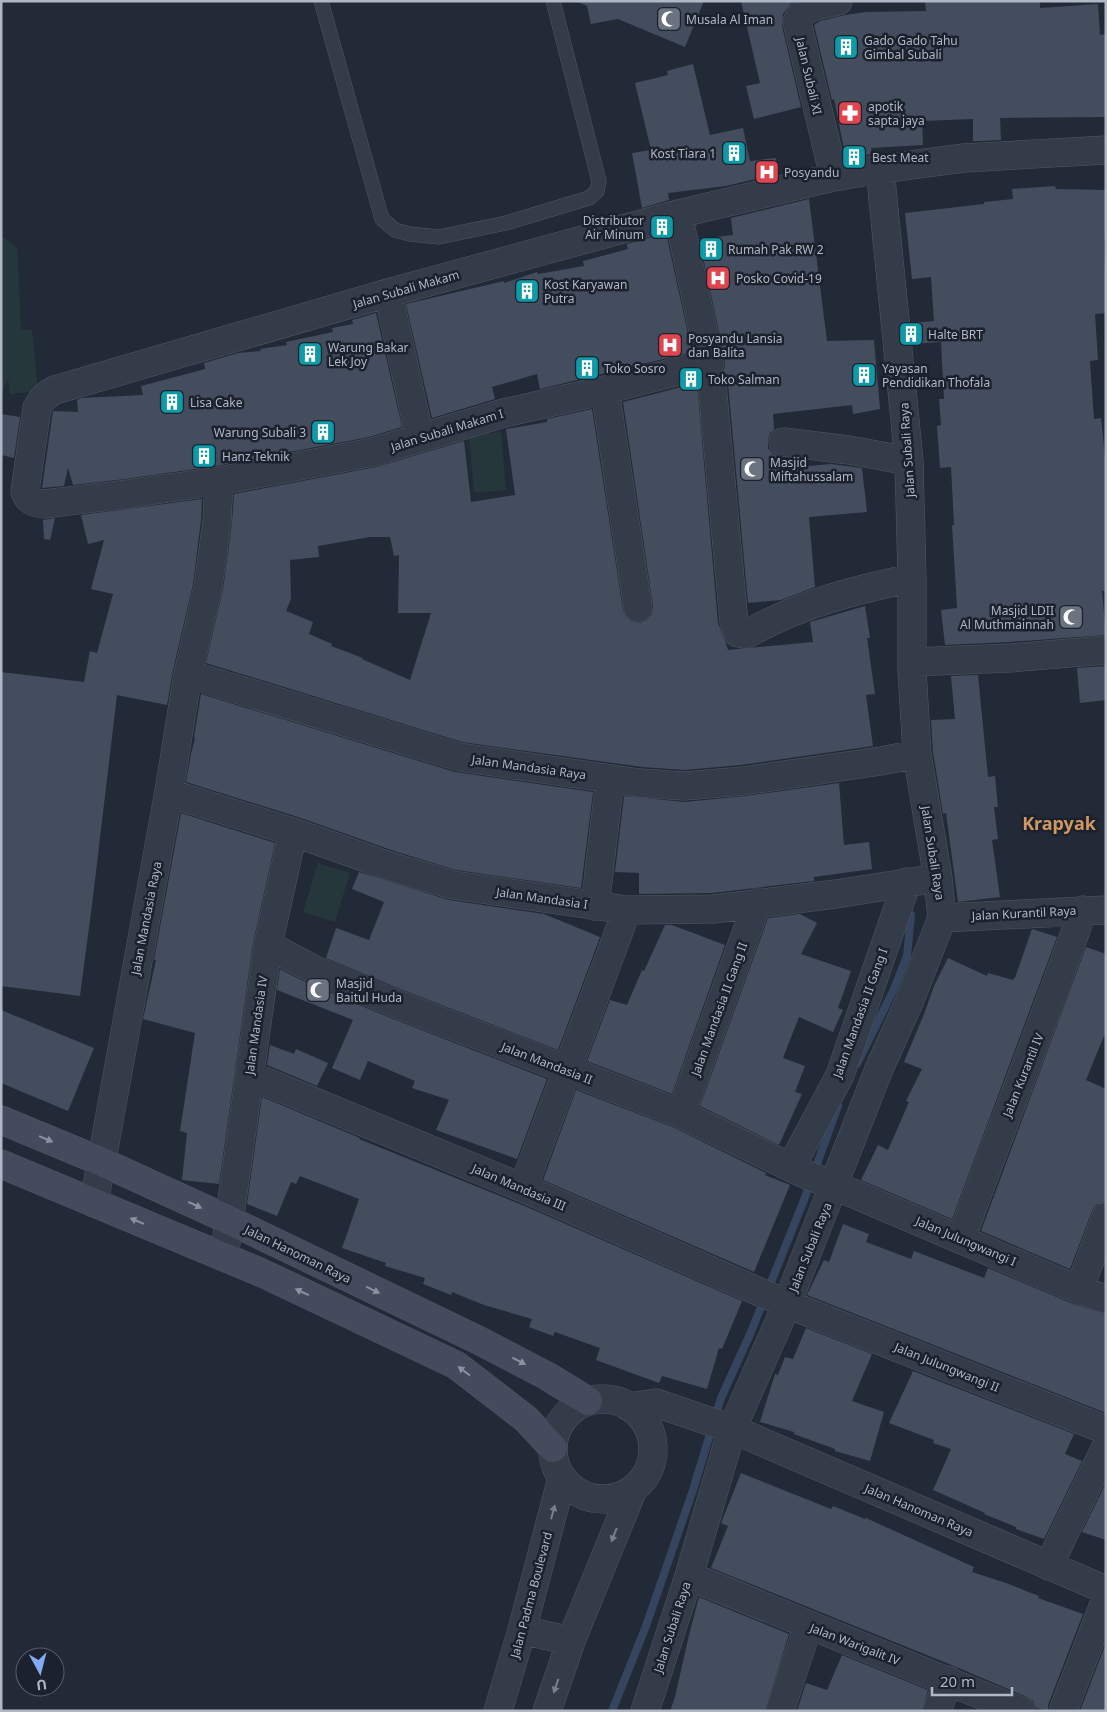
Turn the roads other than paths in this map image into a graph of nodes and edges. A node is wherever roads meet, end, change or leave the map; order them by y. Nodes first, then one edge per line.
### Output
1 (322, 1) edge
2 (554, 1) edge
3 (838, 1) edge
4 (1106, 150) edge
5 (880, 169) junction
6 (834, 177) junction
7 (678, 214) junction
8 (388, 293) junction
9 (712, 384) dead end
10 (605, 390) junction
11 (420, 438) junction
12 (783, 442) dead end
13 (909, 461) junction
14 (219, 481) junction
15 (32, 502) joint
16 (912, 578) junction
17 (638, 608) dead end
18 (1106, 650) edge
19 (912, 662) junction
20 (188, 674) junction
21 (912, 754) junction
22 (610, 779) junction
23 (169, 793) junction
24 (293, 832) junction
25 (921, 880) junction
26 (757, 904) junction
27 (595, 906) junction
28 (627, 910) junction
29 (1095, 910) edge
30 (942, 918) junction
31 (268, 946) junction
32 (567, 1071) junction
33 (248, 1075) junction
34 (681, 1114) junction
35 (1, 1120) edge
36 (100, 1161) junction
37 (1, 1164) edge
38 (795, 1169) junction
39 (830, 1185) junction
40 (523, 1188) junction
41 (94, 1203) junction
42 (1106, 1217) edge
43 (229, 1220) junction
44 (961, 1239) junction
45 (224, 1257) junction
46 (1079, 1290) junction
47 (769, 1296) junction
48 (1106, 1299) edge
49 (588, 1402) junction
50 (629, 1407) junction
51 (677, 1411) junction
52 (718, 1425) junction
53 (1106, 1430) edge
54 (653, 1444) junction
55 (1106, 1447) edge
56 (553, 1448) junction
57 (562, 1478) junction
58 (633, 1489) junction
59 (1050, 1566) junction
60 (689, 1576) junction
61 (1106, 1590) edge
62 (1106, 1599) edge
63 (808, 1626) junction
64 (522, 1630) junction
65 (571, 1641) junction
66 (948, 1680) junction
67 (498, 1711) edge
68 (548, 1711) edge
69 (645, 1711) edge
70 (780, 1711) edge
71 (937, 1711) edge
72 (1021, 1711) edge
73 (1064, 1711) edge

1 - 2 lane
3 - 6 street, Jalan Subali XI
4 - 5 street
5 - 6 street, Jalan Subali Makam
5 - 13 street, Jalan Subali Raya
6 - 7 street, Jalan Subali Makam
7 - 8 street, Jalan Subali Makam
7 - 10 street, Jalan Subali Makam I
8 - 11 street
8 - 15 street, Jalan Subali Makam
9 - 16 street
10 - 11 street, Jalan Subali Makam I
10 - 17 street
11 - 14 street, Jalan Subali Makam I
12 - 13 street
13 - 16 street, Jalan Subali Raya
14 - 15 street, Jalan Subali Makam I
14 - 20 street, Jalan Mandasia Raya
16 - 19 street, Jalan Subali Raya
18 - 19 street
19 - 21 street, Jalan Subali Raya
20 - 22 street, Jalan Mandasia Raya
20 - 23 street, Jalan Mandasia Raya
21 - 22 street, Jalan Mandasia Raya
21 - 25 street, Jalan Subali Raya
22 - 27 street
23 - 24 street, Jalan Mandasia I
23 - 36 street, Jalan Mandasia Raya
24 - 27 street, Jalan Mandasia I
24 - 31 street, Jalan Mandasia IV
25 - 26 street, Jalan Mandasia I
25 - 30 street, Jalan Subali Raya
25 - 38 street, Jalan Mandasia II Gang I
26 - 28 street, Jalan Mandasia I
26 - 34 street, Jalan Mandasia II Gang II
27 - 28 street, Jalan Mandasia I
28 - 32 street
29 - 30 street, Jalan Kurantil Raya
29 - 44 street, Jalan Kurantil IV
30 - 39 street, Jalan Subali Raya
31 - 32 street, Jalan Mandasia II
31 - 33 street, Jalan Mandasia IV
32 - 34 street, Jalan Mandasia II
32 - 40 street
33 - 40 street, Jalan Mandasia III
33 - 43 street, Jalan Mandasia IV
34 - 38 street, Jalan Mandasia II
35 -> 36 street, Jalan Hanoman Raya
36 - 41 street, Jalan Mandasia Raya
36 -> 43 street, Jalan Hanoman Raya
37 - 41 street
38 - 39 street, Jalan Mandasia II
39 - 44 street, Jalan Julungwangi I
39 - 47 street, Jalan Subali Raya
40 - 47 street, Jalan Mandasia III
45 -> 41 street
42 - 46 street
43 - 45 street, Jalan Mandasia IV
43 -> 49 street, Jalan Hanoman Raya
44 - 46 street, Jalan Julungwangi I
56 -> 45 street
46 - 48 street, Jalan Julungwangi I
47 - 52 street, Jalan Subali Raya
47 - 53 street, Jalan Julungwangi II
49 - 50 street
49 - 56 street
50 - 51 street, Jalan Hanoman Raya
50 - 54 street
51 - 52 street, Jalan Hanoman Raya
51 - 54 street
52 - 59 street, Jalan Hanoman Raya
52 - 60 street, Jalan Subali Raya
54 - 58 street
55 - 59 street
56 - 57 street
57 - 58 street
64 -> 57 street, Jalan Padma Boulevard
58 -> 65 street
59 - 61 street, Jalan Hanoman Raya
60 - 63 street, Jalan Warigalit IV
60 - 69 street, Jalan Subali Raya
62 - 73 street
63 - 66 street, Jalan Warigalit IV
63 - 70 street
64 - 65 street
64 - 67 street, Jalan Padma Boulevard
65 -> 68 street
66 - 71 street
66 - 72 street, Jalan Warigalit IV

